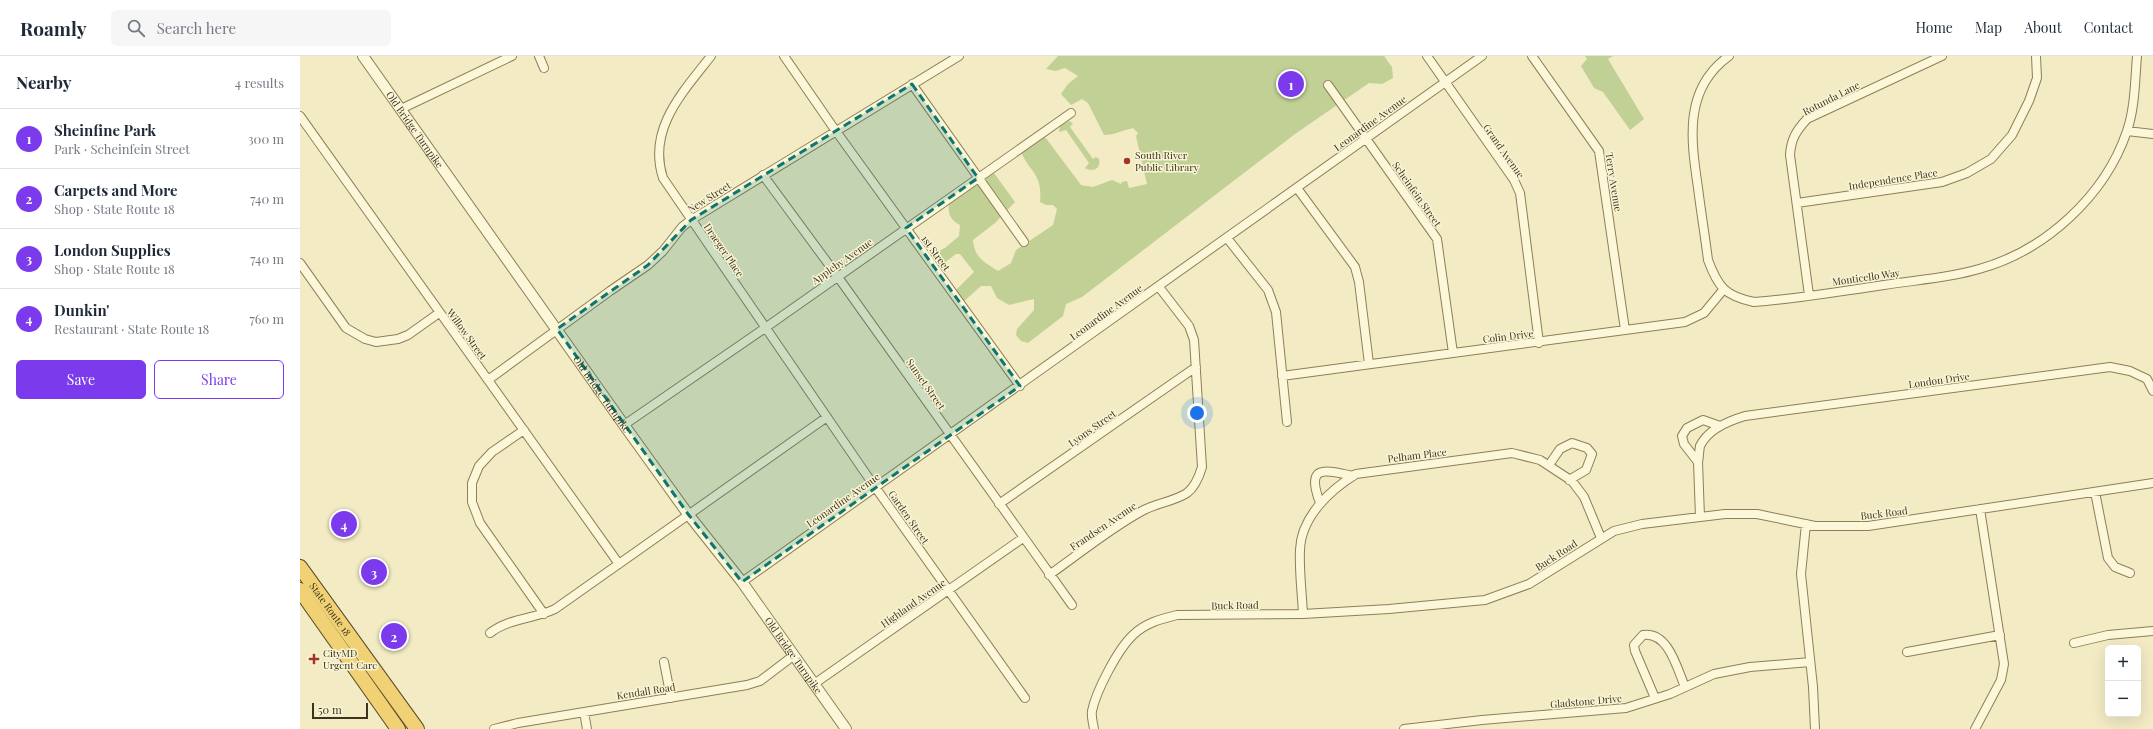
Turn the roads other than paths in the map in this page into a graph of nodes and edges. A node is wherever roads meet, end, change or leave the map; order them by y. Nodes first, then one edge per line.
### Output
1 (363, 56) edge
2 (512, 56) edge
3 (539, 56) edge
4 (711, 56) edge
5 (784, 56) edge
6 (959, 56) edge
7 (1426, 56) edge
8 (1482, 56) edge
9 (1532, 56) edge
10 (1729, 56) edge
11 (1942, 56) edge
12 (2036, 56) edge
13 (2136, 56) edge
14 (544, 68) dead end
15 (1444, 83) junction
16 (912, 84) junction
17 (1328, 85) dead end
18 (401, 109) junction
19 (1071, 113) dead end
20 (300, 116) edge
21 (836, 131) junction
22 (2127, 131) junction
23 (2153, 134) edge
24 (1366, 139) junction
25 (763, 175) junction
26 (978, 178) junction
27 (1297, 188) junction
28 (1797, 203) junction
29 (691, 220) junction
30 (906, 228) junction
31 (1227, 238) junction
32 (1024, 242) dead end
33 (300, 263) edge
34 (838, 276) junction
35 (1159, 287) junction
36 (1723, 290) junction
37 (1809, 295) junction
38 (439, 313) junction
39 (765, 328) junction
40 (558, 329) junction
41 (1624, 330) junction
42 (1539, 343) junction
43 (1453, 353) junction
44 (1369, 364) junction
45 (1196, 367) junction
46 (1282, 376) junction
47 (488, 380) junction
48 (1020, 386) junction
49 (2153, 391) edge
50 (827, 417) junction
51 (1287, 422) dead end
52 (624, 425) junction
53 (1720, 426) junction
54 (524, 430) junction
55 (950, 436) junction
56 (1698, 462) junction
57 (1549, 465) junction
58 (1353, 476) junction
59 (1569, 480) junction
60 (2153, 483) edge
61 (876, 488) junction
62 (2096, 492) junction
63 (1320, 503) junction
64 (999, 504) junction
65 (1980, 509) junction
66 (688, 514) junction
67 (1700, 517) junction
68 (1806, 524) junction
69 (1023, 538) junction
70 (1602, 538) junction
71 (619, 564) junction
72 (300, 567) edge
73 (2130, 573) dead end
74 (1049, 575) junction
75 (742, 582) junction
76 (300, 590) edge
77 (949, 591) junction
78 (1072, 605) dead end
79 (544, 614) junction
80 (1303, 614) junction
81 (2153, 631) edge
82 (490, 633) dead end
83 (2000, 635) junction
84 (2074, 643) dead end
85 (1907, 652) dead end
86 (793, 656) junction
87 (664, 662) dead end
88 (1810, 662) junction
89 (814, 684) junction
90 (1685, 687) junction
91 (671, 698) junction
92 (1025, 698) dead end
93 (1655, 698) junction
94 (584, 712) junction
95 (398, 729) edge
96 (417, 729) edge
97 (494, 729) edge
98 (587, 729) edge
99 (846, 729) edge
100 (1094, 729) edge
101 (1404, 729) edge
102 (1815, 729) edge
103 (1975, 729) edge

1 - 18 street, Old Bridge Turnpike
2 - 18 street
3 - 14 street
4 - 29 street, Draeger Place
5 - 21 street, 1st Street
6 - 16 street, New Street
7 - 15 street, Grand Avenue
8 - 15 street, Leonardine Avenue
9 - 41 street, Terry Avenue
10 - 36 street
11 - 28 street, Rotunda Lane
12 - 28 street, Independence Place
13 - 22 street, Monticello Way
15 - 24 street, Leonardine Avenue
15 - 42 street, Grand Avenue
16 - 21 street, New Street
16 - 26 street
17 - 24 street, Scheinfein Street
18 - 40 street, Old Bridge Turnpike
19 - 26 street, Appleby Avenue
20 - 38 street, Willow Street
21 - 25 street, New Street
21 - 30 street, 1st Street
22 - 23 street
22 - 37 street, Monticello Way
24 - 27 street, Leonardine Avenue
24 - 43 street, Scheinfein Street
25 - 29 street, New Street
25 - 34 street, Sunset Street
26 - 30 street, Appleby Avenue
26 - 32 street
27 - 31 street, Leonardine Avenue
27 - 44 street
28 - 37 street, Rotunda Lane
29 - 39 street, Draeger Place
29 - 40 street, New Street
30 - 34 street, Appleby Avenue
30 - 48 street, 1st Street
31 - 35 street, Leonardine Avenue
31 - 46 street
33 - 38 street
34 - 39 street, Appleby Avenue
34 - 55 street, Sunset Street
35 - 45 street, Frandsen Avenue
35 - 48 street, Leonardine Avenue
36 - 37 street, Monticello Way
36 - 41 street, Colin Drive
38 - 47 street, Willow Street
39 - 50 street, Garden Street
39 - 52 street, Appleby Avenue
40 - 47 street, New Street
40 - 52 street, Old Bridge Turnpike
41 - 42 street, Colin Drive
42 - 43 street, Colin Drive
43 - 44 street, Colin Drive
44 - 46 street, Colin Drive
45 - 64 street, Lyons Street
45 - 74 street, Frandsen Avenue
46 - 51 street
47 - 54 street, Willow Street
48 - 55 street, Leonardine Avenue
49 - 53 street, London Drive
50 - 61 street, Garden Street
50 - 66 street
52 - 66 street, Old Bridge Turnpike
53 - 56 street, London Drive
53 - 56 street
54 - 71 street, Willow Street
54 - 79 street
55 - 61 street, Leonardine Avenue
55 - 64 street, Sunset Street
56 - 67 street, London Drive
57 - 58 street, Pelham Place
57 - 59 street, Pelham Place
57 - 59 street
58 - 63 street, Pelham Place
58 - 63 street
59 - 70 street, Pelham Place
60 - 62 street, Buck Road
61 - 75 street, Leonardine Avenue
61 - 77 street, Garden Street
62 - 65 street, Buck Road
62 - 73 street
63 - 80 street, Pelham Place
64 - 69 street, Sunset Street
65 - 68 street, Buck Road
65 - 83 street
66 - 71 street
66 - 75 street, Old Bridge Turnpike
67 - 68 street, Buck Road
67 - 70 street, Buck Road
68 - 88 street
69 - 74 street, Sunset Street
69 - 77 street, Highland Avenue
70 - 80 street, Buck Road
71 - 79 street
72 - 96 highway, State Route 18
74 - 78 street, Sunset Street
75 - 86 street, Old Bridge Turnpike
76 - 95 highway, State Route 18
77 - 89 street, Highland Avenue
77 - 92 street, Garden Street
79 - 82 street
80 - 100 street, Buck Road
81 - 84 street
83 - 85 street
83 - 103 street
86 - 89 street, Old Bridge Turnpike
86 - 91 street, Kendall Road
87 - 91 street
88 - 90 street, Gladstone Drive
88 - 102 street
89 - 99 street, Old Bridge Turnpike
90 - 93 street, Gladstone Drive
90 - 93 street
91 - 94 street, Kendall Road
93 - 101 street, Gladstone Drive
94 - 97 street, Kendall Road
94 - 98 street

